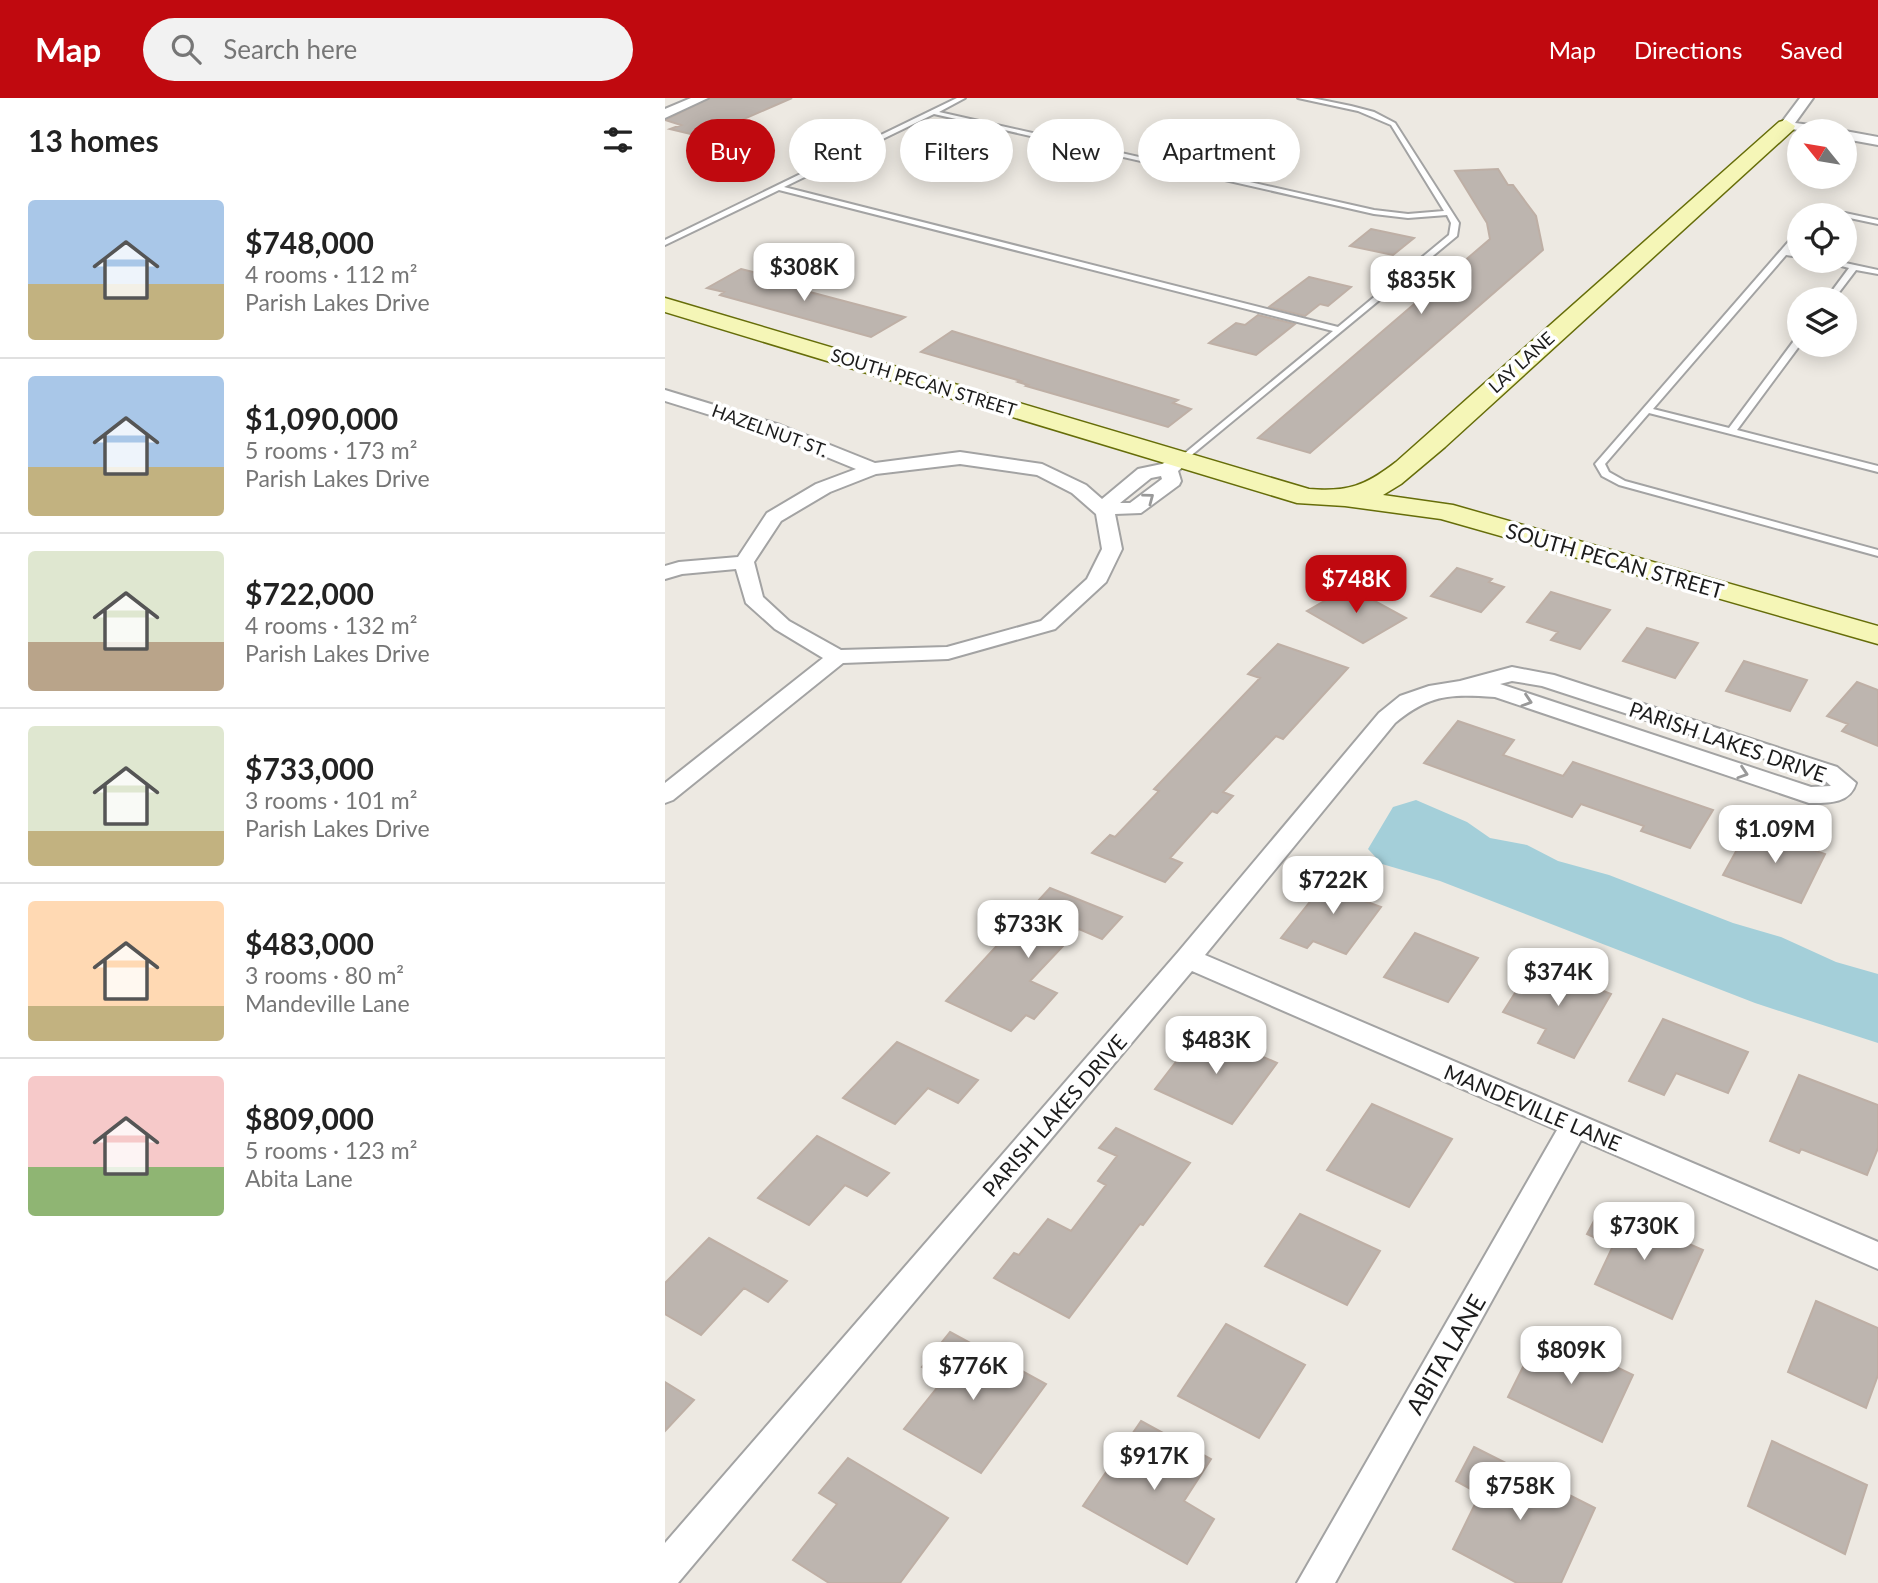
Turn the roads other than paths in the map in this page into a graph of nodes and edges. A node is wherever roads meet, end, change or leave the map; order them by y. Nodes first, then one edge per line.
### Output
1 (702, 98) edge
2 (962, 98) edge
3 (1301, 98) edge
4 (1807, 98) edge
5 (933, 112) junction
6 (665, 114) edge
7 (1786, 126) joint
8 (1857, 137) edge
9 (1878, 141) edge
10 (778, 188) junction
11 (1448, 213) junction
12 (1857, 218) edge
13 (1878, 222) edge
14 (665, 243) edge
15 (1787, 249) edge
16 (1784, 252) junction
17 (1787, 253) edge
18 (1857, 268) edge
19 (1878, 272) edge
20 (665, 304) edge
21 (1340, 330) junction
22 (1787, 356) edge
23 (665, 395) edge
24 (1646, 410) junction
25 (1731, 432) junction
26 (1175, 465) junction
27 (873, 469) junction
28 (1878, 469) edge
29 (1350, 499) junction
30 (1108, 510) junction
31 (1878, 553) edge
32 (744, 562) junction
33 (665, 573) edge
34 (1878, 635) edge
35 (837, 657) junction
36 (1461, 688) junction
37 (665, 795) edge
38 (1188, 958) junction
39 (1575, 1125) junction
40 (1878, 1256) edge
41 (665, 1570) edge
42 (1315, 1583) edge

1 - 6 street
2 - 5 lane
3 - 11 lane
4 - 7 street
5 - 10 lane
5 - 11 lane
7 - 29 street, LAY LANE
8 - 9 street
10 - 14 lane
10 - 21 lane
11 - 21 lane
12 - 13 lane
15 - 16 lane
16 - 17 lane
16 - 24 lane
18 - 19 lane
20 - 26 street, SOUTH PECAN STREET
21 - 26 lane
22 - 25 lane
23 - 27 street, HAZELNUT ST.
24 - 25 lane
24 - 31 lane
25 - 28 lane
26 - 29 street, LAY LANE
26 - 30 street
27 - 30 street
27 - 32 street
29 - 34 street, SOUTH PECAN STREET
30 - 35 street
32 - 33 street
32 - 35 street
35 - 37 street
36 -> 36 street, PARISH LAKES DRIVE
36 - 38 street, PARISH LAKES DRIVE
38 - 39 street, MANDEVILLE LANE
38 - 41 street, PARISH LAKES DRIVE
39 - 40 street, MANDEVILLE LANE
39 - 42 street, ABITA LANE

